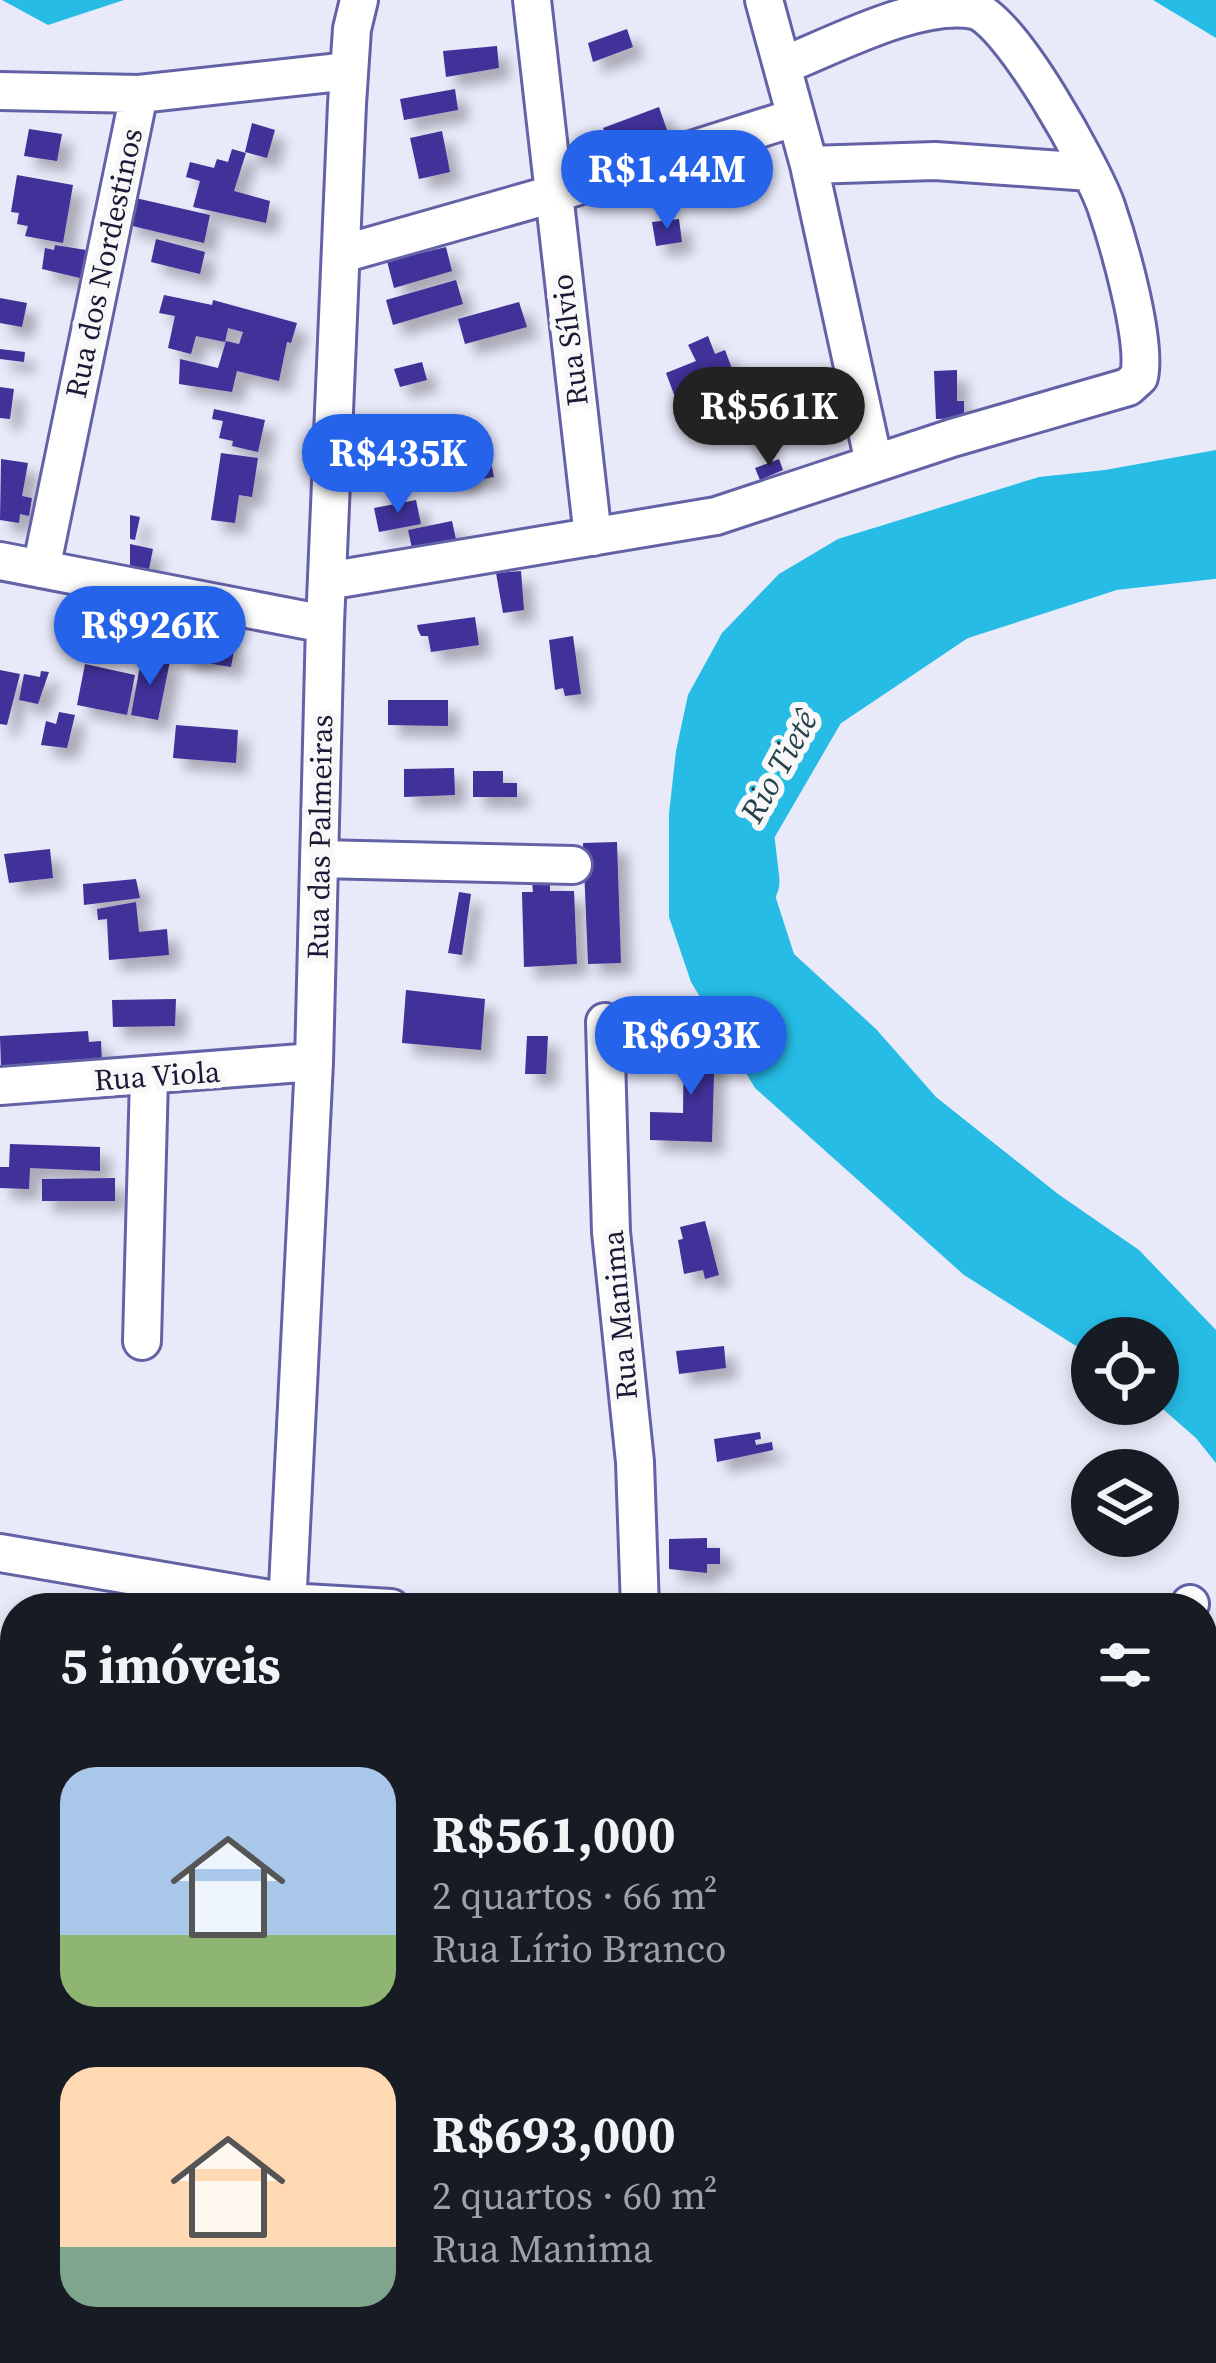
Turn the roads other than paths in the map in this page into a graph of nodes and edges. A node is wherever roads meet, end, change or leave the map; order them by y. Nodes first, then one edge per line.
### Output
1 (359, 0) edge
2 (532, 0) edge
3 (764, 0) edge
4 (782, 66) junction
5 (349, 71) junction
6 (0, 91) edge
7 (139, 94) junction
8 (796, 117) junction
9 (809, 165) junction
10 (1098, 189) junction
11 (554, 194) junction
12 (342, 254) junction
13 (874, 463) junction
14 (593, 537) junction
15 (0, 561) edge
16 (41, 568) junction
17 (326, 580) junction
18 (325, 624) junction
19 (319, 860) junction
20 (573, 865) dead end
21 (605, 1022) dead end
22 (314, 1062) junction
23 (149, 1078) junction
24 (0, 1086) edge
25 (142, 1341) dead end
26 (0, 1552) edge
27 (222, 1593) edge
28 (288, 1593) edge
29 (639, 1593) edge

1 - 5 street, Rua das Palmeiras
2 - 11 street, Rua Sílvio
3 - 4 street
4 - 8 street
4 - 10 street
5 - 7 street, Rua dos Nordestinos
5 - 12 street, Rua das Palmeiras
6 - 7 street
7 - 16 street, Rua dos Nordestinos
8 - 9 street
8 - 11 street
9 - 10 street
9 - 13 street
10 - 13 street
11 - 12 street
11 - 14 street, Rua Sílvio
12 - 17 street, Rua das Palmeiras
13 - 14 street
14 - 17 street
15 - 16 street
16 - 18 street
17 - 18 street, Rua das Palmeiras
18 - 19 street, Rua das Palmeiras
19 - 20 street
19 - 22 street, Rua das Palmeiras
21 - 29 street, Rua Manima
22 - 23 street, Rua Viola
22 - 28 street, Rua das Palmeiras
23 - 24 street, Rua Viola
23 - 25 street
26 - 27 street

